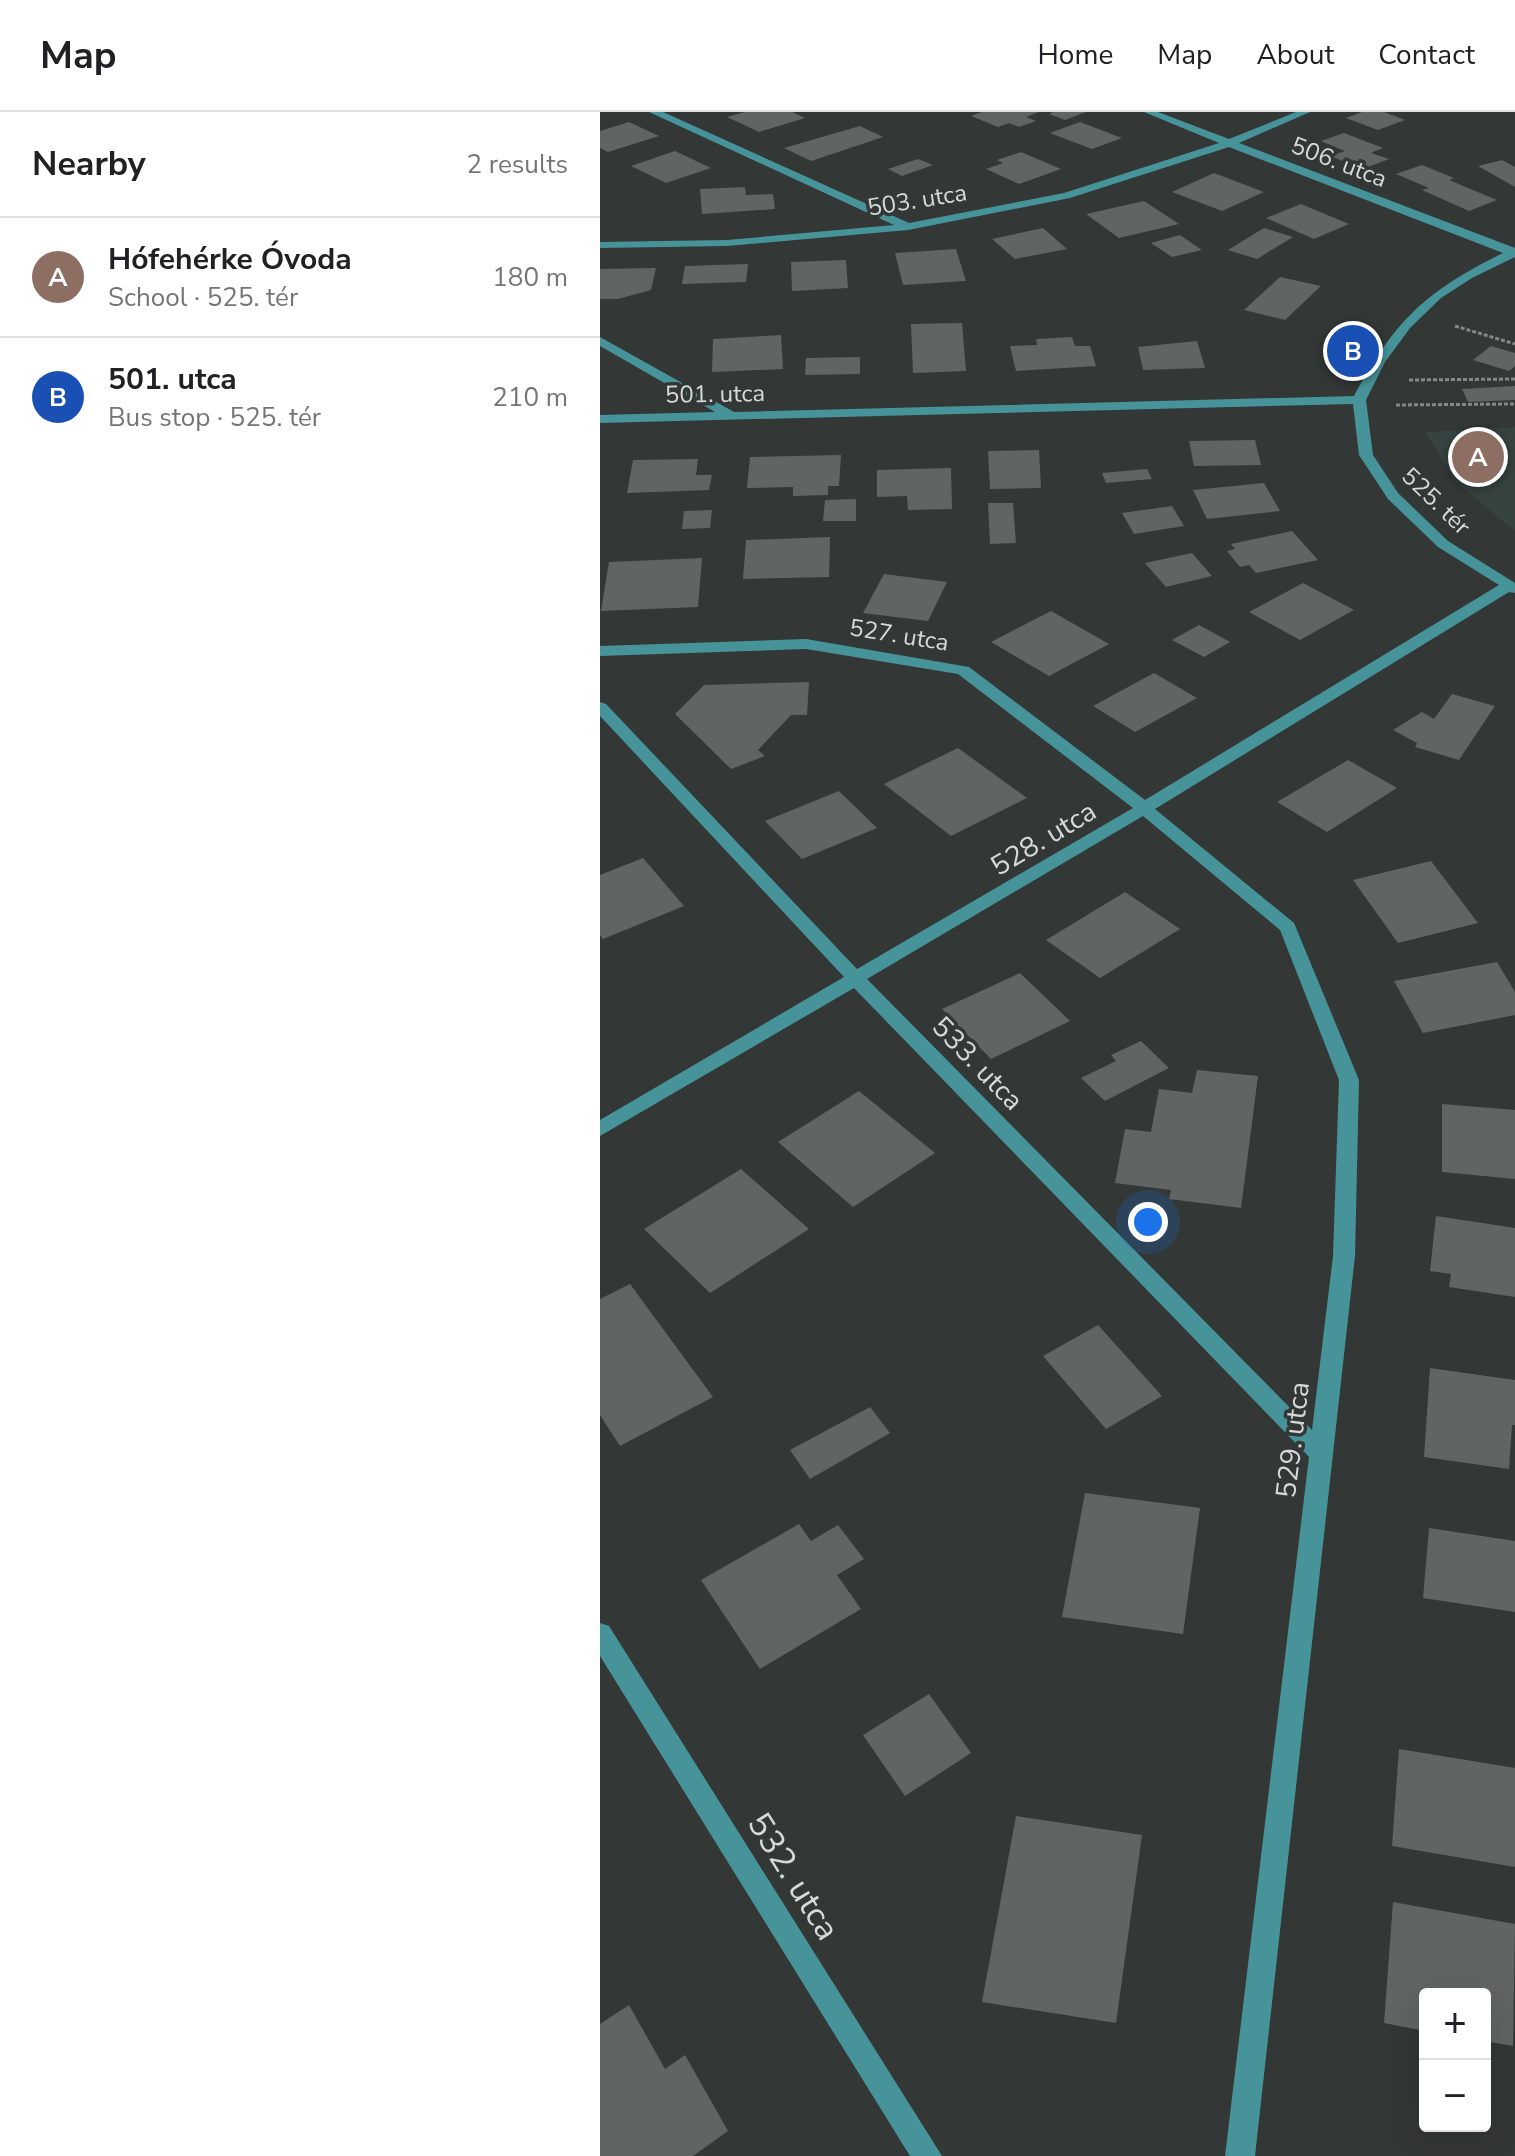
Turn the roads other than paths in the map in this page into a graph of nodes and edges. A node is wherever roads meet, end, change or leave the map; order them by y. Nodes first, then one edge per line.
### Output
1 (654, 112) edge
2 (1149, 112) edge
3 (1305, 112) edge
4 (1230, 143) junction
5 (908, 227) junction
6 (600, 245) edge
7 (1514, 252) edge
8 (600, 341) edge
9 (1359, 400) junction
10 (730, 415) junction
11 (600, 419) edge
12 (1512, 587) edge
13 (600, 651) edge
14 (600, 707) edge
15 (1144, 808) junction
16 (856, 979) junction
17 (600, 1129) edge
18 (1321, 1454) junction
19 (600, 1634) edge
20 (927, 2156) edge
21 (1240, 2156) edge

1 - 5 street
2 - 4 street, 506. utca
3 - 4 street, 503. utca
4 - 5 street, 503. utca
4 - 7 street, 506. utca
5 - 6 street, 503. utca
7 - 9 street
8 - 10 street
9 - 10 street, 501. utca
9 - 12 street, 525. tér
10 - 11 street, 501. utca
12 - 15 street, 528. utca
13 - 15 street, 527. utca
14 - 16 street, 533. utca
15 - 16 street, 528. utca
15 - 18 street, 529. utca
16 - 17 street, 528. utca
16 - 18 street, 533. utca
18 - 21 street, 529. utca
19 - 20 street, 532. utca

